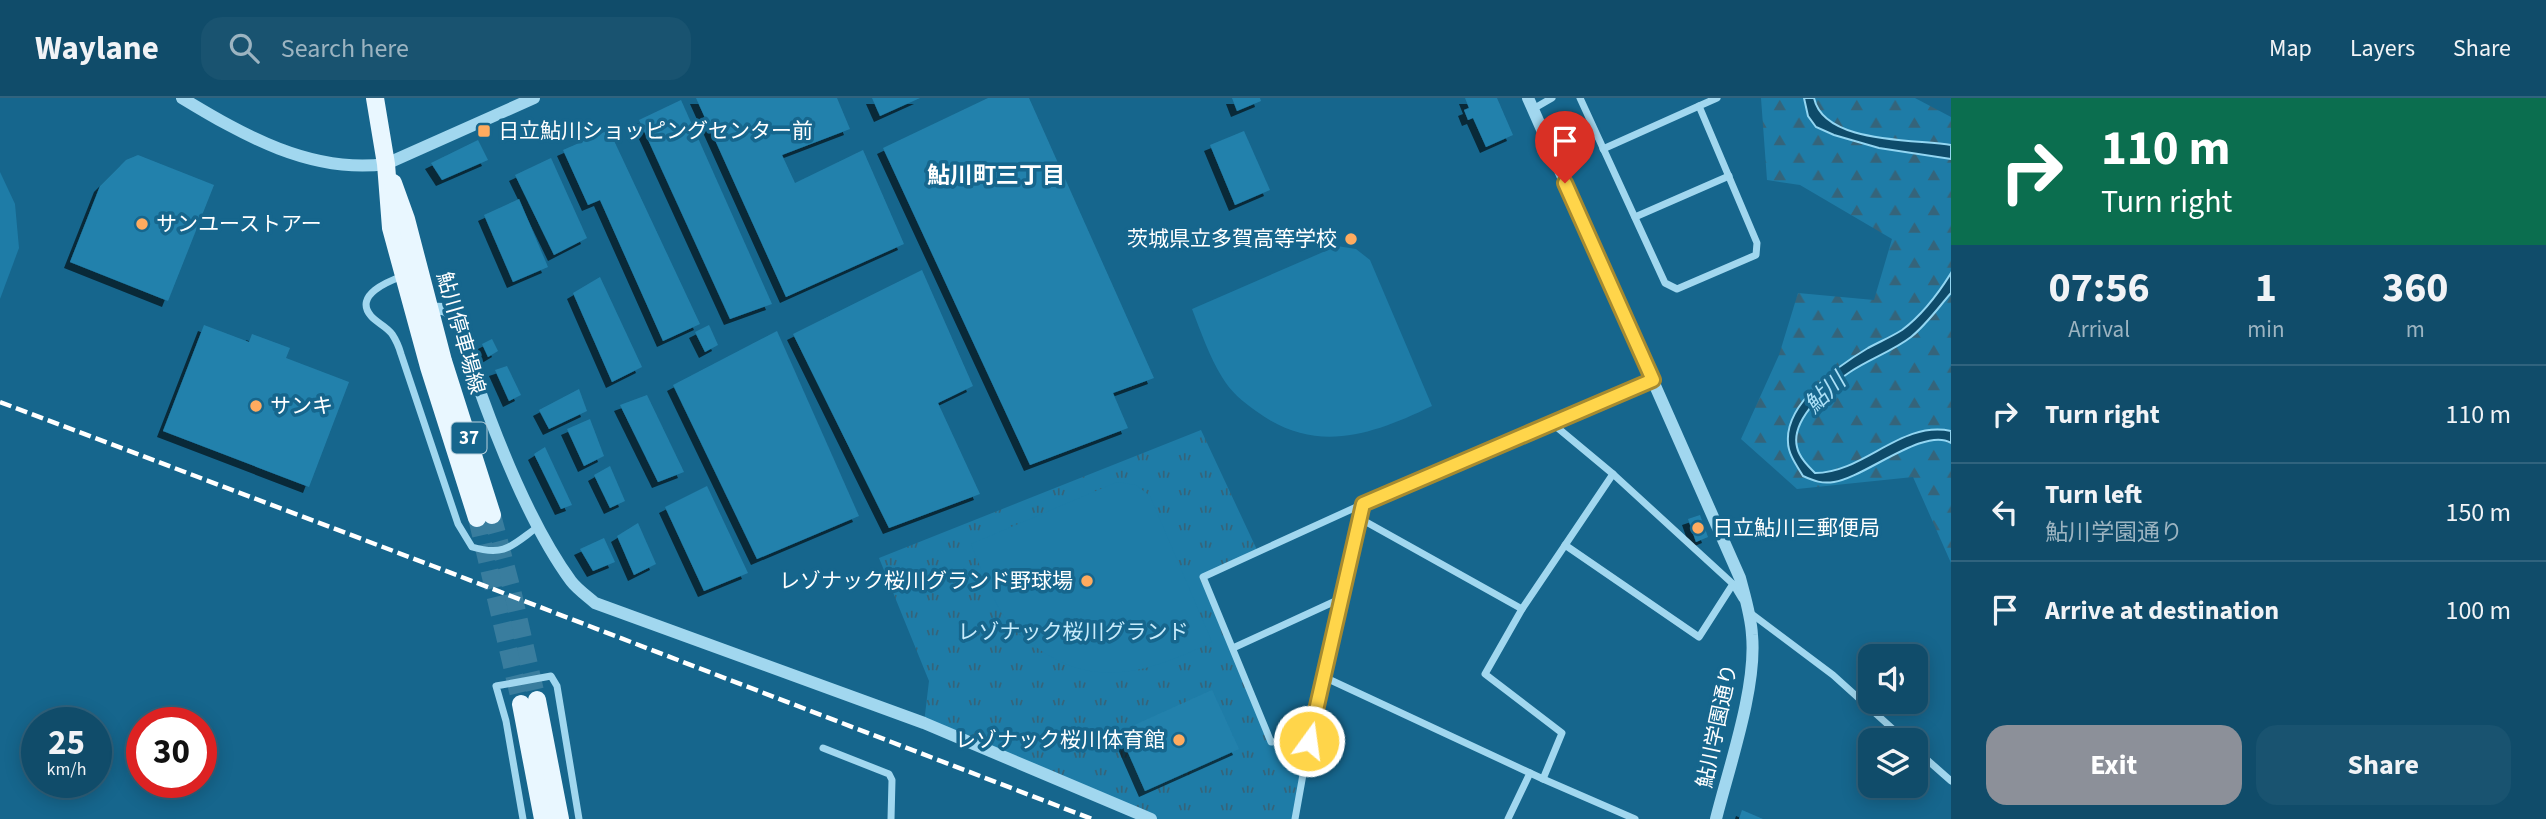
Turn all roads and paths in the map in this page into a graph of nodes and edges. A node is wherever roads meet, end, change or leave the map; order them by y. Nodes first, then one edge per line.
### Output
1 (182, 98) edge
2 (374, 98) edge
3 (534, 98) edge
4 (1552, 98) edge
5 (1580, 98) edge
6 (1717, 98) edge
7 (1530, 104) edge
8 (1699, 106) junction
9 (1603, 149) junction
10 (386, 164) junction
11 (1729, 176) junction
12 (1634, 217) junction
13 (404, 276) junction
14 (429, 309) junction
15 (1653, 380) junction
16 (1553, 424) junction
17 (1613, 474) junction
18 (1363, 504) junction
19 (1359, 518) junction
20 (539, 526) junction
21 (1565, 545) junction
22 (1733, 584) junction
23 (1342, 598) junction
24 (1522, 609) junction
25 (1749, 612) junction
26 (1233, 648) junction
27 (1324, 677) junction
28 (1893, 728) edge
29 (1309, 741) junction
30 (823, 748) dead end
31 (1928, 761) edge
32 (1530, 773) junction
33 (1543, 779) junction
34 (1951, 781) edge
35 (523, 819) edge
36 (543, 819) edge
37 (561, 819) edge
38 (579, 819) edge
39 (891, 819) edge
40 (1152, 819) edge
41 (1295, 819) edge
42 (1508, 819) edge
43 (1635, 819) edge
44 (1716, 819) edge

1 - 10 street
2 - 10 main road, 鮎川停車場線 / 37
3 - 10 street
4 - 7 street
5 - 9 street
6 - 8 street
7 - 15 street, 鮎川学園通り
8 - 9 street
8 - 11 street
9 - 12 street
10 - 13 main road, 鮎川停車場線 / 37
10 - 14 main road, 鮎川停車場線 / 37
11 - 12 street
11 - 12 street
13 - 14 main road, 鮎川停車場線 / 37
13 - 20 street
14 - 20 street
15 - 16 street
15 - 25 street, 鮎川学園通り
16 - 17 street
16 - 18 street
17 - 21 street
17 - 22 street
18 - 19 street
18 - 26 street
19 - 23 street
19 - 24 street
20 - 40 street
21 - 22 street
21 - 24 street
22 - 25 street
23 - 26 street
23 - 27 street
24 - 33 street
25 - 28 street
25 - 44 street, 鮎川学園通り
26 - 29 street
27 - 29 street
27 - 32 street
29 - 41 street
30 - 39 street
31 - 34 street
32 - 33 street
32 - 42 street
33 - 43 street
35 - 38 street
36 - 37 main road

